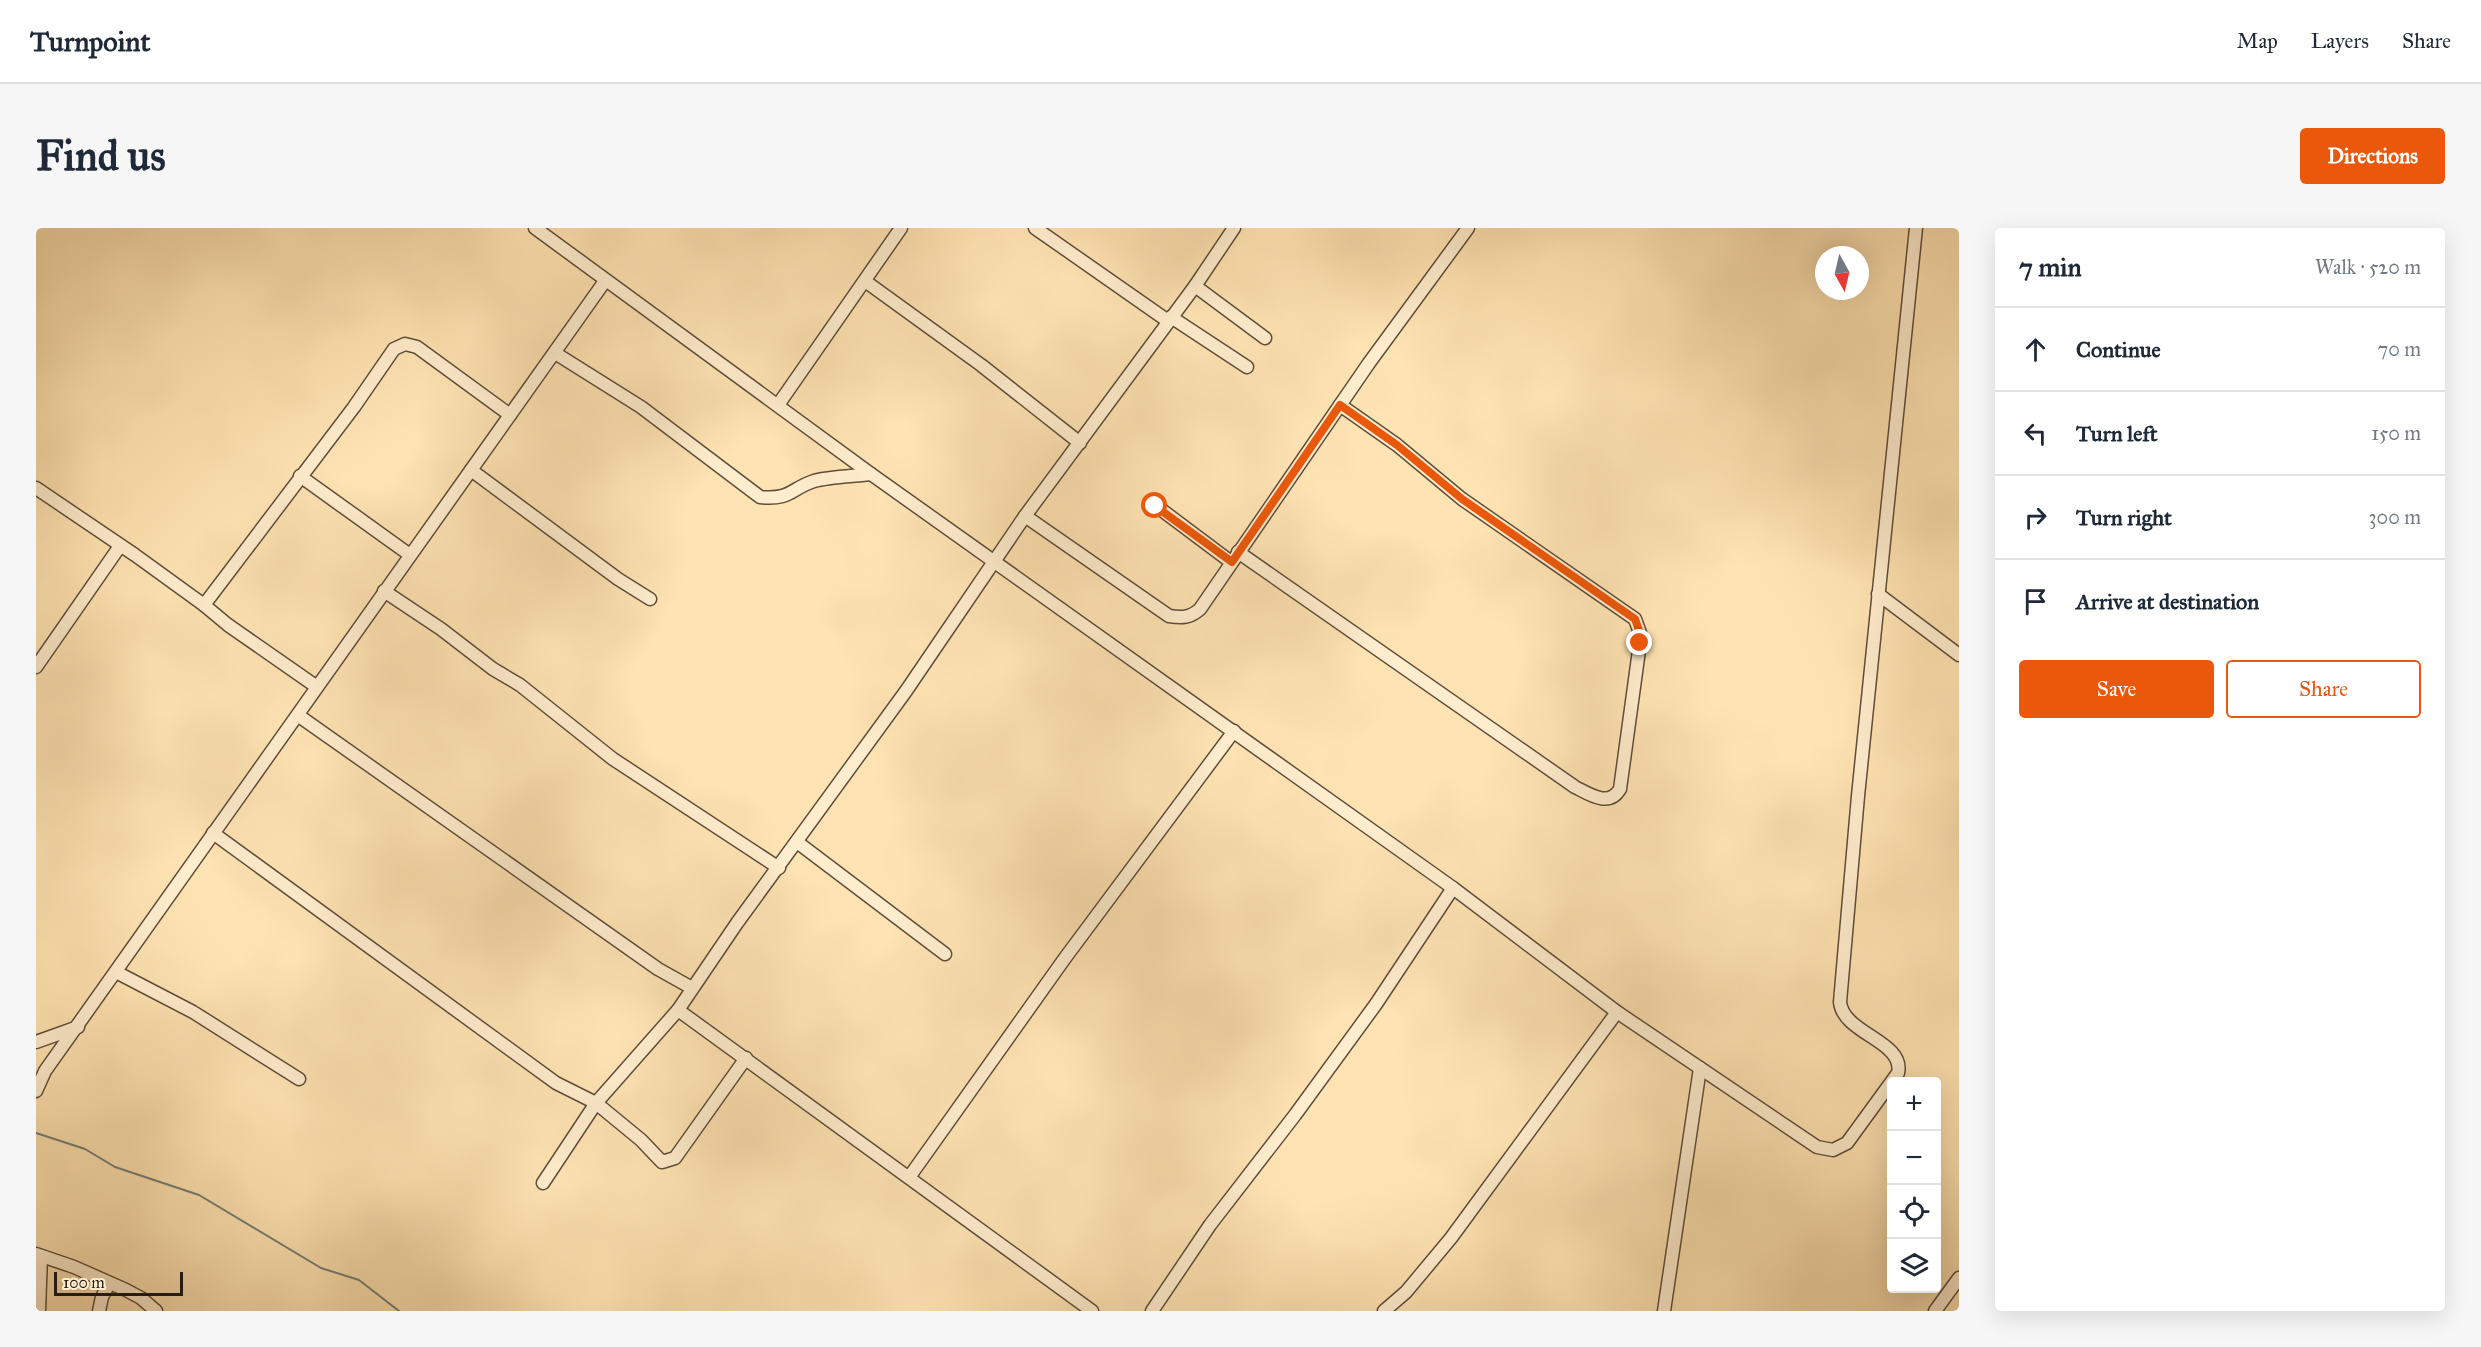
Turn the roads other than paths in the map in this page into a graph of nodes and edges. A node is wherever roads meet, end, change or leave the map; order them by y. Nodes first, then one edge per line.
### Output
1 (535, 228) edge
2 (901, 228) edge
3 (1035, 228) edge
4 (1234, 228) edge
5 (1468, 228) edge
6 (1916, 228) edge
7 (605, 281) junction
8 (865, 281) junction
9 (1196, 286) junction
10 (1170, 319) junction
11 (1265, 338) dead end
12 (555, 353) junction
13 (1246, 367) dead end
14 (778, 405) junction
15 (1340, 405) junction
16 (510, 415) junction
17 (1080, 444) junction
18 (471, 470) junction
19 (871, 474) junction
20 (300, 476) junction
21 (36, 488) edge
22 (1155, 506) dead end
23 (1025, 516) junction
24 (120, 546) junction
25 (410, 555) junction
26 (1235, 557) junction
27 (996, 561) junction
28 (384, 591) junction
29 (1878, 594) junction
30 (650, 599) dead end
31 (204, 604) junction
32 (1959, 655) edge
33 (36, 667) edge
34 (317, 687) junction
35 (299, 716) junction
36 (1234, 731) junction
37 (213, 833) junction
38 (797, 842) junction
39 (779, 868) junction
40 (1453, 888) junction
41 (945, 954) dead end
42 (116, 972) junction
43 (692, 988) junction
44 (678, 1010) junction
45 (1617, 1012) junction
46 (78, 1027) junction
47 (36, 1042) edge
48 (746, 1058) junction
49 (1700, 1068) junction
50 (299, 1079) dead end
51 (36, 1091) edge
52 (596, 1103) junction
53 (910, 1176) junction
54 (543, 1183) dead end
55 (38, 1255) edge
56 (1959, 1278) edge
57 (108, 1284) junction
58 (39, 1311) edge
59 (99, 1311) edge
60 (156, 1311) edge
61 (1092, 1311) edge
62 (1152, 1311) edge
63 (1384, 1311) edge
64 (1664, 1311) edge
65 (1935, 1311) edge

1 - 7 street
2 - 8 street
3 - 10 street
4 - 9 street
5 - 15 street
6 - 29 street
7 - 12 street
7 - 14 street
8 - 14 street
8 - 17 street
9 - 10 street
9 - 11 street
10 - 13 street
10 - 17 street
12 - 16 street
12 - 19 street
14 - 19 street
15 - 26 street
15 - 26 street
16 - 18 street
16 - 20 street
17 - 23 street
18 - 25 street
18 - 30 street
19 - 27 street
20 - 25 street
20 - 31 street
21 - 24 street
22 - 26 street
23 - 26 street
23 - 27 street
24 - 31 street
24 - 33 street
25 - 28 street
27 - 36 street
27 - 38 street
28 - 34 street
28 - 39 street
29 - 32 street
29 - 49 street
31 - 34 street
34 - 35 street
35 - 37 street
35 - 43 street
36 - 40 street
36 - 53 street
37 - 42 street
37 - 52 street
38 - 39 street
38 - 41 street
39 - 43 street
40 - 45 street
40 - 62 street
42 - 46 street
42 - 50 street
43 - 44 street
44 - 48 street
44 - 52 street
45 - 49 street
45 - 63 street
46 - 47 street
46 - 51 street
48 - 52 street
48 - 53 street
49 - 64 street
52 - 54 street
53 - 61 street
55 - 57 street
55 - 58 street
56 - 65 street
57 - 59 street
57 - 60 street

